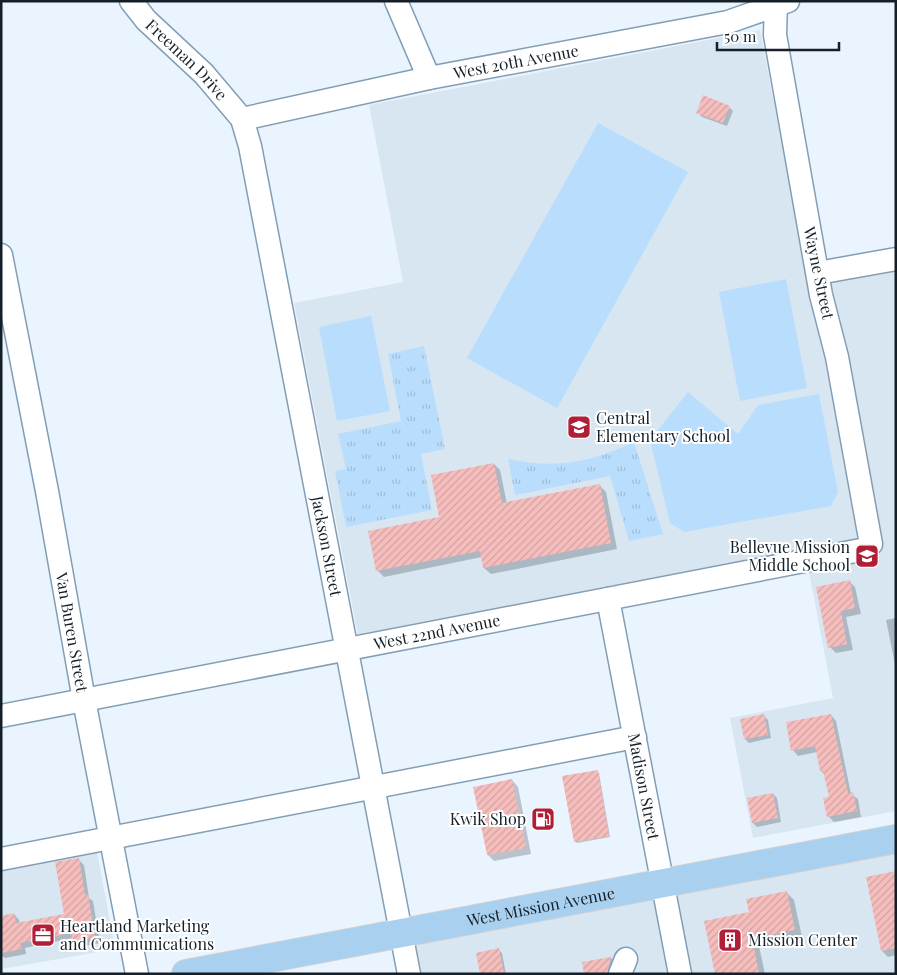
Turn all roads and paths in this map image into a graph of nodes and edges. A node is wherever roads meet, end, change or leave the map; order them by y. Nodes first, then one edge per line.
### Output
1 (131, 1) edge
2 (396, 1) edge
3 (780, 3) edge
4 (429, 78) junction
5 (242, 119) junction
6 (1, 255) edge
7 (896, 258) edge
8 (818, 273) junction
9 (871, 544) joint
10 (608, 599) junction
11 (346, 649) junction
12 (84, 700) junction
13 (1, 716) edge
14 (634, 737) junction
15 (374, 788) junction
16 (111, 837) junction
17 (896, 839) edge
18 (1, 858) edge
19 (663, 883) junction
20 (402, 933) junction
21 (137, 974) edge
22 (186, 974) edge
23 (409, 974) edge
24 (680, 974) edge

1 - 5 street, Freeman Drive
2 - 4 street
3 - 4 street, West 20th Avenue
3 - 8 street, Wayne Street
4 - 5 street, West 20th Avenue
5 - 11 street, Jackson Street
6 - 12 street, Van Buren Street
7 - 8 street
8 - 9 street, Wayne Street
9 - 10 street, West 22nd Avenue
10 - 11 street, West 22nd Avenue
10 - 14 street, Madison Street
11 - 12 street, West 22nd Avenue
11 - 15 street, Jackson Street
12 - 13 street, West 22nd Avenue
12 - 16 street, Van Buren Street
14 - 15 street
14 - 19 street, Madison Street
15 - 16 street
15 - 20 street, Jackson Street
16 - 18 street
16 - 21 street, Van Buren Street
17 - 19 main road, West Mission Avenue
19 - 20 main road, West Mission Avenue
19 - 24 street, Madison Street
20 - 22 main road, West Mission Avenue
20 - 23 street, Jackson Street

